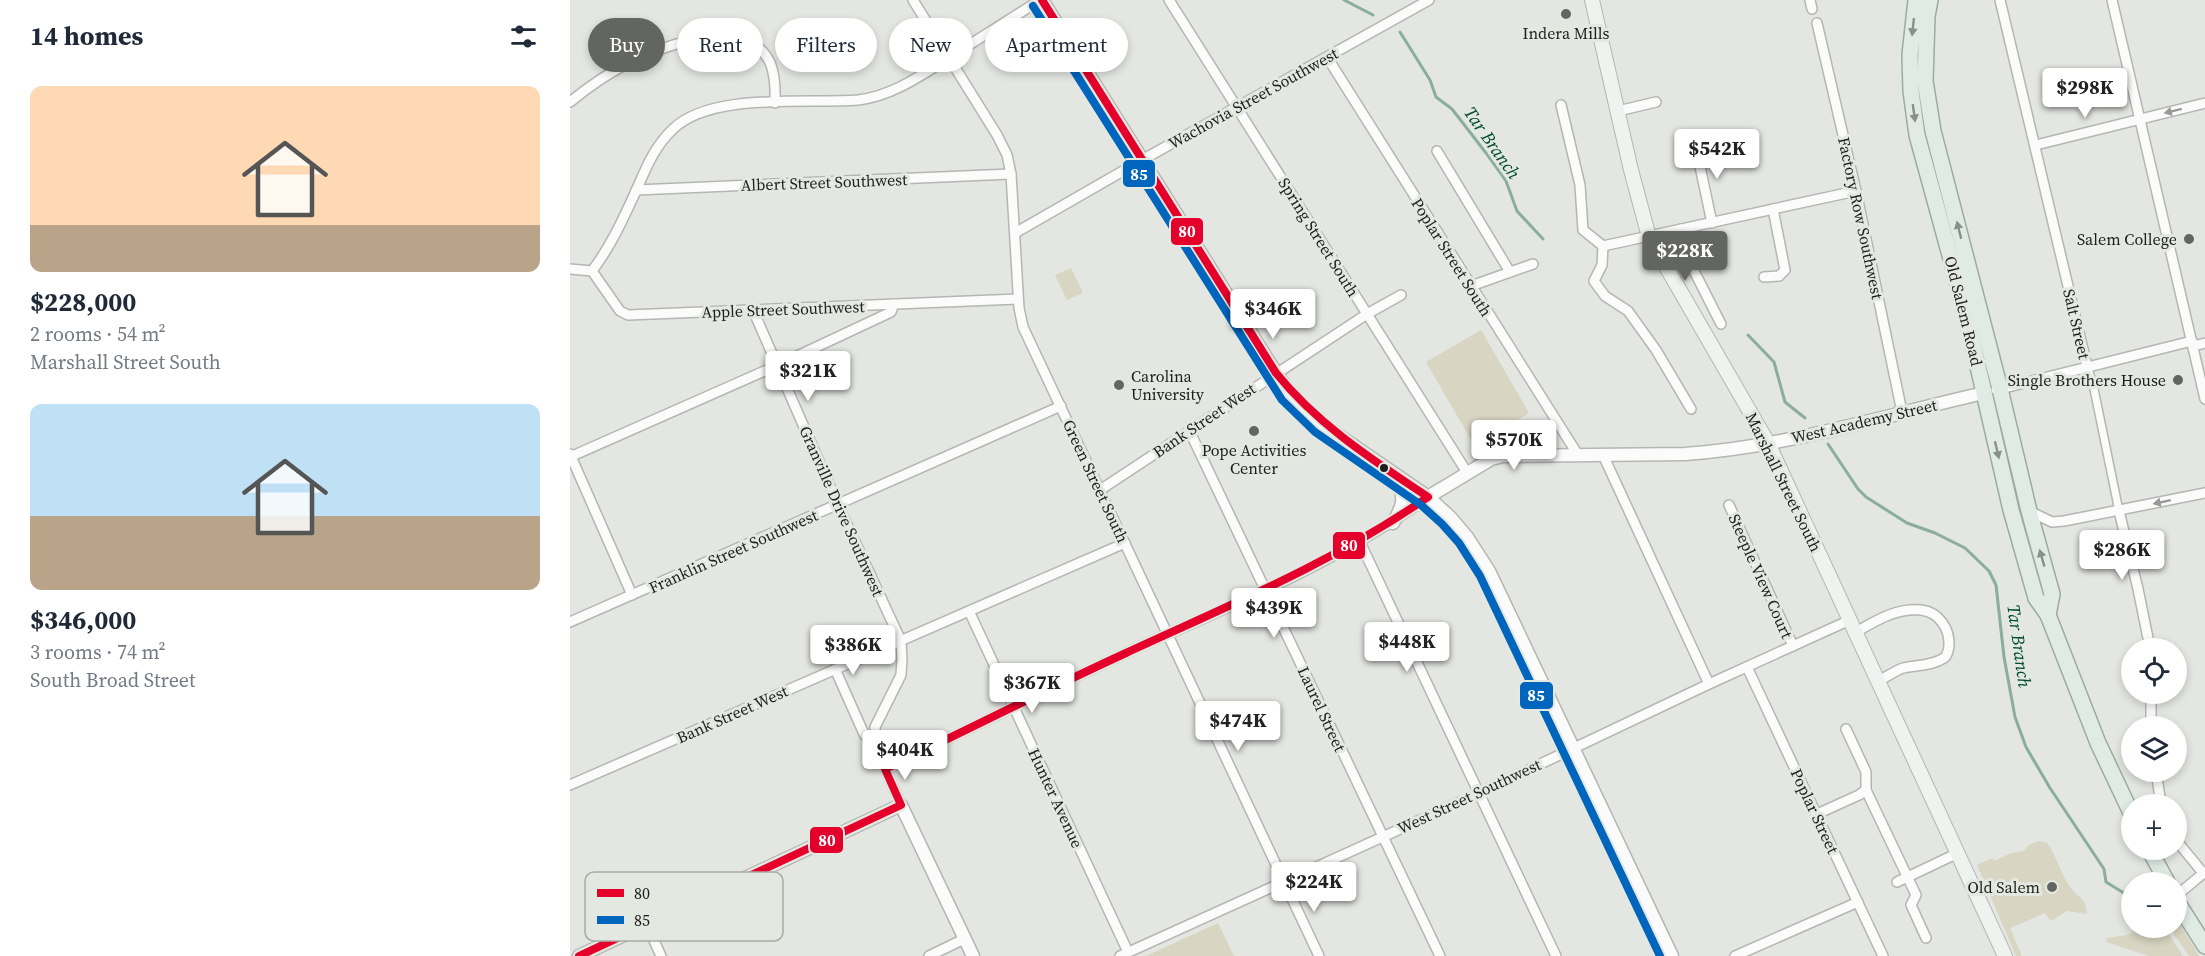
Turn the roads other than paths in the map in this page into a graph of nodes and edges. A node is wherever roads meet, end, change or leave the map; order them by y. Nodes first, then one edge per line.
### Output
1 (913, 0) edge
2 (1041, 0) edge
3 (1169, 0) edge
4 (1430, 0) edge
5 (1592, 0) edge
6 (1916, 0) edge
7 (1930, 0) edge
8 (2000, 0) edge
9 (2112, 0) edge
10 (924, 18) edge
11 (1817, 23) dead end
12 (973, 42) edge
13 (1327, 57) junction
14 (926, 72) edge
15 (958, 72) edge
16 (570, 102) edge
17 (1656, 102) dead end
18 (775, 103) junction
19 (2205, 103) edge
20 (1561, 105) dead end
21 (1237, 107) junction
22 (1618, 111) junction
23 (2140, 119) junction
24 (1695, 143) dead end
25 (2036, 145) junction
26 (1437, 151) dead end
27 (1142, 160) junction
28 (1011, 174) junction
29 (636, 190) junction
30 (1856, 191) junction
31 (1773, 209) junction
32 (1712, 222) junction
33 (1680, 229) junction
34 (1015, 233) junction
35 (1649, 237) junction
36 (1603, 246) junction
37 (1533, 264) dead end
38 (570, 269) edge
39 (592, 270) junction
40 (1510, 272) junction
41 (1764, 277) dead end
42 (1471, 286) junction
43 (1401, 295) dead end
44 (1018, 299) junction
45 (894, 304) junction
46 (753, 310) junction
47 (1367, 314) junction
48 (1721, 324) dead end
49 (2193, 343) junction
50 (2205, 343) edge
51 (778, 365) junction
52 (2087, 366) junction
53 (1276, 373) junction
54 (2000, 389) junction
55 (1984, 393) junction
56 (2205, 399) edge
57 (1060, 406) junction
58 (1690, 410) dead end
59 (1902, 412) junction
60 (1189, 430) junction
61 (1768, 443) junction
62 (1578, 455) junction
63 (1603, 455) junction
64 (570, 456) edge
65 (1394, 474) junction
66 (1468, 474) junction
67 (1100, 490) junction
68 (2205, 493) edge
69 (1428, 497) junction
70 (838, 505) junction
71 (1730, 505) dead end
72 (2029, 511) junction
73 (2119, 511) junction
74 (1393, 523) junction
75 (1360, 542) junction
76 (1125, 543) junction
77 (1265, 589) junction
78 (632, 595) junction
79 (969, 611) junction
80 (2048, 615) junction
81 (570, 622) edge
82 (1853, 626) junction
83 (1168, 635) junction
84 (2148, 638) edge
85 (901, 641) junction
86 (1793, 646) junction
87 (1747, 667) junction
88 (835, 669) junction
89 (1879, 681) junction
90 (1708, 684) junction
91 (1013, 708) junction
92 (1846, 729) dead end
93 (1573, 747) junction
94 (876, 748) junction
95 (885, 769) junction
96 (570, 785) edge
97 (1866, 790) junction
98 (1478, 793) junction
99 (2122, 794) edge
100 (901, 805) junction
101 (1817, 814) junction
102 (1383, 837) junction
103 (1958, 853) junction
104 (2187, 853) edge
105 (759, 872) edge
106 (2204, 872) edge
107 (1908, 877) junction
108 (1284, 881) junction
109 (1897, 882) dead end
110 (2187, 888) edge
111 (1858, 902) junction
112 (2187, 916) edge
113 (1926, 938) dead end
114 (964, 939) junction
115 (612, 941) edge
116 (654, 941) edge
117 (2205, 946) edge
118 (1124, 954) edge
119 (579, 956) edge
120 (661, 956) edge
121 (929, 956) edge
122 (973, 956) edge
123 (1319, 956) edge
124 (1440, 956) edge
125 (1556, 956) edge
126 (1672, 956) edge
127 (1735, 956) edge
128 (1883, 956) edge
129 (2005, 956) edge

1 - 10 street, Green Street South
2 - 12 street
2 - 27 street
3 - 21 street, Spring Street South
4 - 13 street, Wachovia Street Southwest
5 - 22 main road, Marshall Street South
6 -> 55 main road, Old Salem Road
54 -> 7 main road, Old Salem Road
8 - 25 street, Salt Street
9 - 23 street
11 - 30 street, Factory Row Southwest
13 - 21 street, Wachovia Street Southwest
13 - 42 street, Poplar Street South
14 - 18 street
15 - 28 street, Green Street South
16 - 18 street
17 - 22 street
18 - 29 street
19 -> 23 street
20 - 36 street
21 - 27 street, Wachovia Street Southwest
21 - 47 street, Spring Street South
22 - 35 main road, Marshall Street South
23 - 25 street
23 - 49 street
24 - 32 street
25 - 52 street, Salt Street
26 - 40 street
27 - 34 street, Wachovia Street Southwest
27 - 53 street
28 - 29 street, Albert Street Southwest
28 - 34 street, Green Street South
29 - 39 street
30 - 31 street
30 - 59 street, Factory Row Southwest
31 - 32 street
31 - 41 street
32 - 33 street
33 - 35 street
33 - 48 street
34 - 44 street, Green Street South
35 - 36 street
35 - 61 main road, Marshall Street South
36 - 58 street
37 - 40 street
38 - 39 street
39 - 46 street, Apple Street Southwest
40 - 42 street
42 - 62 street, Poplar Street South
43 - 47 street, Bank Street West
44 - 45 street, Apple Street Southwest
44 - 57 street, Green Street South
45 - 46 street, Apple Street Southwest
45 - 51 street
46 - 51 street, Granville Drive Southwest
47 - 53 street, Bank Street West
47 - 66 street, Spring Street South
49 - 50 street, West Academy Street
49 - 52 street, West Academy Street
49 - 56 street
51 - 64 street
51 - 70 street, Granville Drive Southwest
52 - 54 street, West Academy Street
52 - 73 street, Salt Street
53 - 60 street, Bank Street West
53 - 65 street
54 - 55 street, West Academy Street
54 - 72 main road, Old Salem Road
55 - 59 street, West Academy Street
55 -> 80 main road, Old Salem Road
57 - 67 street, Green Street South
57 - 70 street, Franklin Street Southwest
59 - 61 street, West Academy Street
60 - 67 street, Bank Street West
60 - 77 street, Laurel Street
61 - 63 street, West Academy Street
61 - 82 main road, Marshall Street South
62 - 63 street, West Academy Street
62 - 66 street, West Academy Street
63 - 90 street
64 - 78 street
65 - 69 street
65 - 74 street
66 - 69 street, West Academy Street
67 - 76 street, Green Street South
68 -> 73 street
69 - 74 street, West Academy Street
69 - 93 street
70 - 78 street, Franklin Street Southwest
70 - 85 street, Granville Drive Southwest
71 - 86 street, Steeple View Court
72 - 73 street
80 -> 72 main road, Old Salem Road
73 - 84 street, Salt Street
74 - 75 street, West Academy Street
75 - 77 street, West Academy Street
75 - 98 street
76 - 79 street, Bank Street West
76 - 83 street, Green Street South
77 - 83 street, West Academy Street
77 - 102 street, Laurel Street
78 - 81 street, Franklin Street Southwest
79 - 85 street, Bank Street West
79 - 91 street, Hunter Avenue
80 - 99 main road, Old Salem Road
82 - 86 street, West Street Southwest
82 - 89 main road, Marshall Street South
82 - 89 street, West Street Southwest
83 - 91 street, West Academy Street
83 - 108 street, Green Street South
85 - 88 street, Bank Street West
85 - 94 street, Granville Drive Southwest
86 - 87 street, West Street Southwest
87 - 90 street, West Street Southwest
87 - 101 street, Poplar Street
88 - 94 street, Granville Drive Southwest
88 - 96 street, Bank Street West
89 - 103 main road, Marshall Street South
90 - 93 street, West Street Southwest
91 - 95 street, West Academy Street
91 - 118 street, Hunter Avenue
92 - 97 street
93 - 98 street, West Street Southwest
93 - 126 street
94 - 95 street, Granville Drive Southwest
95 - 100 street, Granville Drive Southwest
97 - 101 street
97 - 107 street
98 - 102 street, West Street Southwest
98 - 125 street
100 - 105 street
100 - 114 street, Granville Drive Southwest
101 - 111 street, Poplar Street
102 - 108 street, West Street Southwest
102 - 124 street, Laurel Street
103 - 107 street
103 - 129 main road, Marshall Street South
104 - 106 street
106 - 110 street
107 - 109 street
107 - 113 street
108 - 118 street, West Street Southwest
108 - 123 street, Green Street South
111 - 127 street
111 - 128 street, Poplar Street
112 - 117 main road
114 - 121 street
114 - 122 street, Granville Drive Southwest
115 - 119 street
116 - 120 street

